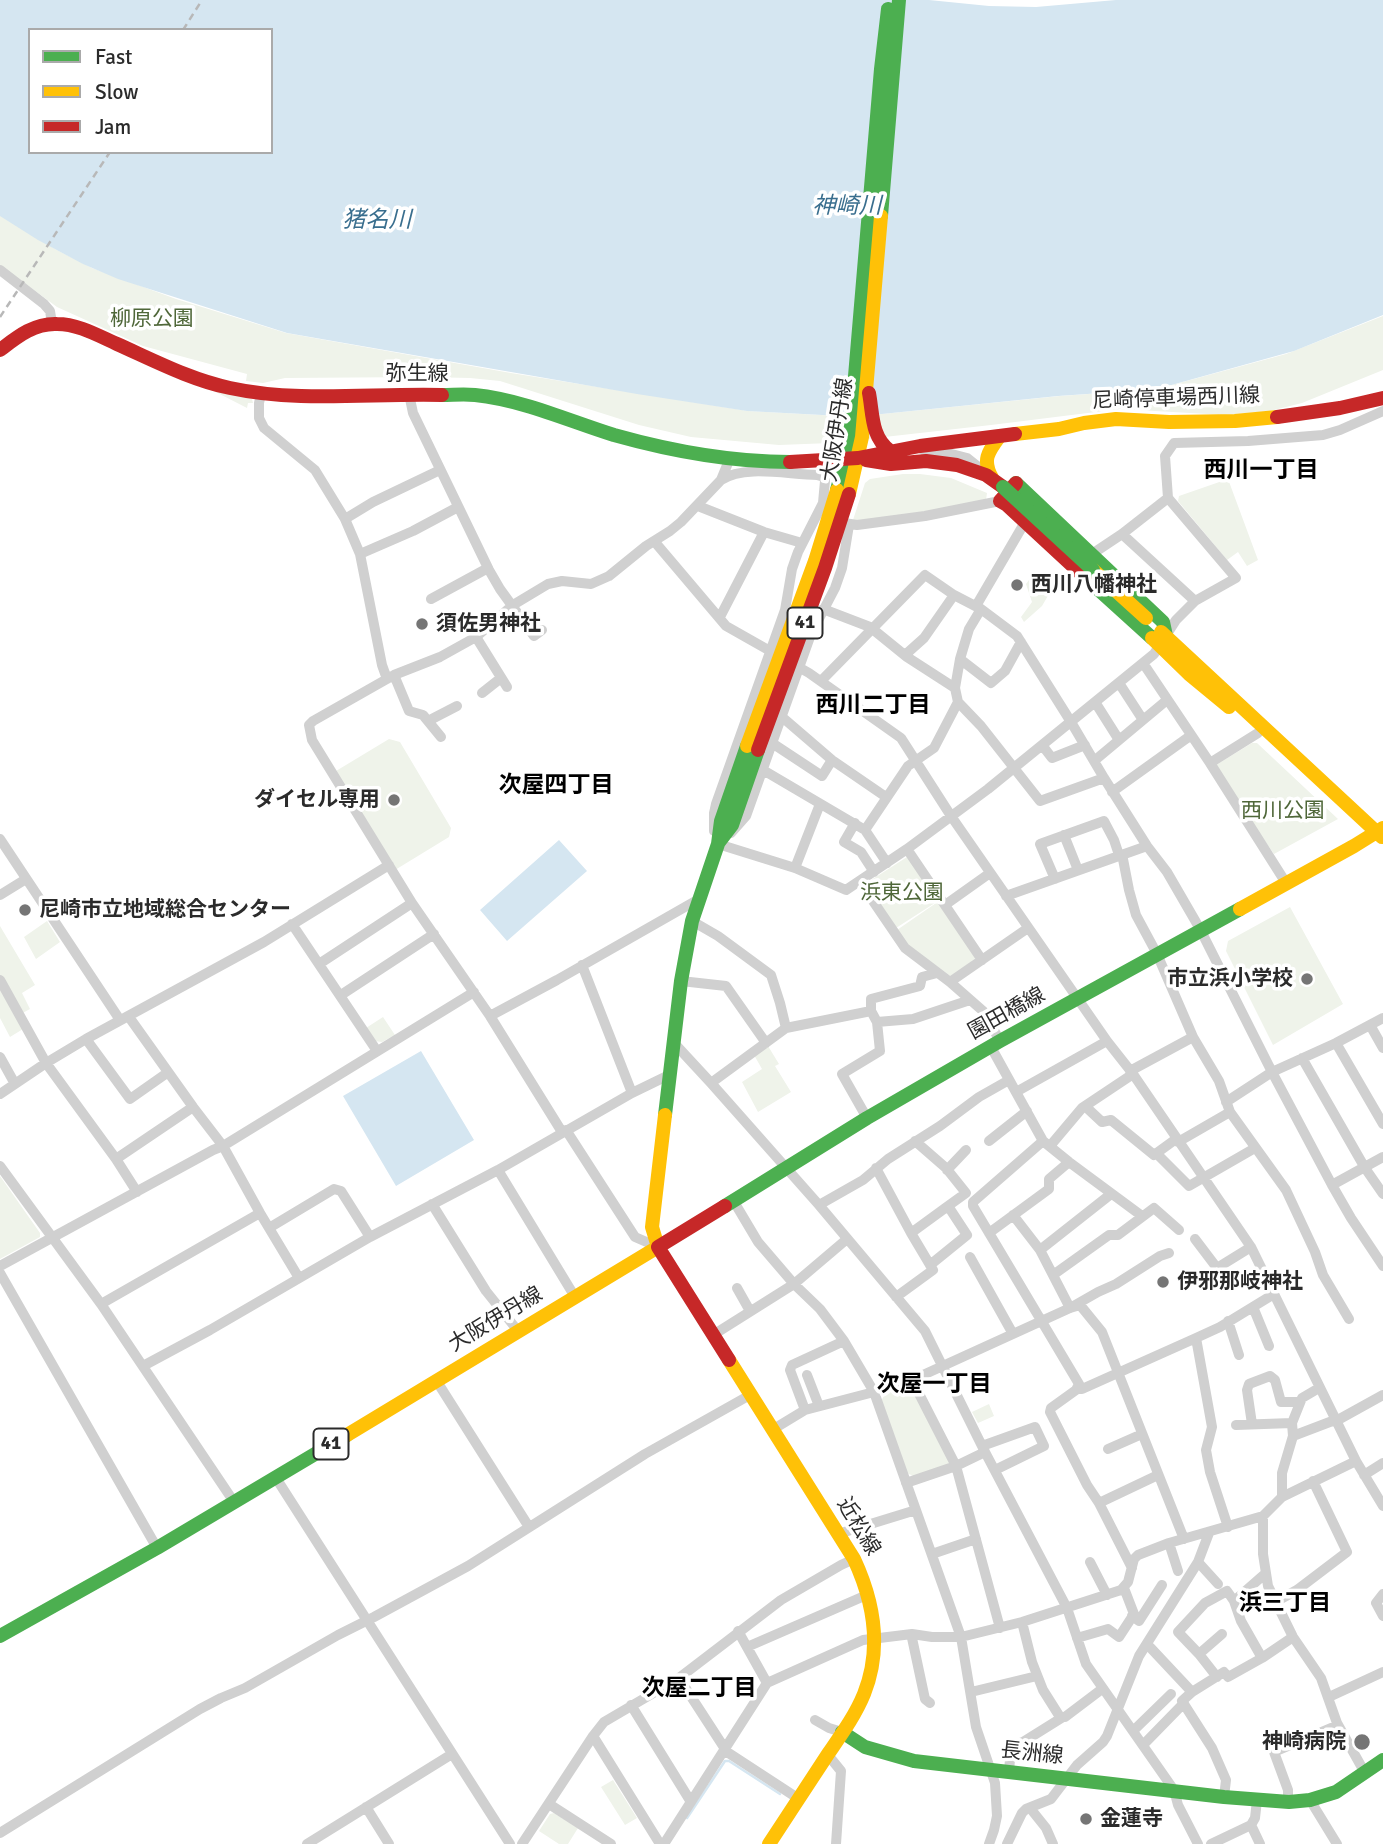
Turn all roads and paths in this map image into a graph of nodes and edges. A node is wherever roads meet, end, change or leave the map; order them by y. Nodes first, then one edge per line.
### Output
1 (889, 0) edge
2 (899, 0) edge
3 (0, 271) edge
4 (52, 323) junction
5 (0, 350) edge
6 (867, 387) junction
7 (261, 394) junction
8 (409, 394) junction
9 (1383, 398) edge
10 (1383, 411) edge
11 (999, 437) junction
12 (889, 448) junction
13 (853, 452) junction
14 (730, 458) junction
15 (440, 470) junction
16 (721, 480) junction
17 (1002, 487) junction
18 (1168, 498) junction
19 (698, 506) junction
20 (458, 507) junction
21 (818, 515) junction
22 (345, 519) junction
23 (1025, 522) junction
24 (849, 525) junction
25 (764, 532) junction
26 (1122, 534) junction
27 (654, 541) junction
28 (802, 543) junction
29 (360, 554) junction
30 (1092, 554) junction
31 (488, 568) junction
32 (954, 594) junction
33 (431, 599) dead end
34 (1195, 601) junction
35 (513, 605) junction
36 (979, 607) junction
37 (823, 609) junction
38 (720, 617) junction
39 (873, 629) junction
40 (535, 635) dead end
41 (476, 637) junction
42 (1159, 640) junction
43 (1021, 642) junction
44 (771, 650) junction
45 (905, 655) junction
46 (960, 659) junction
47 (1143, 663) junction
48 (799, 667) junction
49 (391, 677) junction
50 (821, 681) junction
51 (1119, 683) junction
52 (956, 688) junction
53 (482, 693) dead end
54 (1167, 700) junction
55 (958, 702) junction
56 (1095, 702) junction
57 (457, 706) dead end
58 (782, 717) junction
59 (1143, 720) junction
60 (428, 721) junction
61 (1072, 722) junction
62 (1258, 733) junction
63 (1190, 736) junction
64 (441, 737) dead end
65 (1272, 737) junction
66 (1119, 740) junction
67 (772, 743) junction
68 (1042, 745) junction
69 (1085, 745) junction
70 (832, 760) junction
71 (917, 761) junction
72 (1094, 761) junction
73 (1210, 763) junction
74 (1014, 768) junction
75 (763, 770) junction
76 (1104, 778) junction
77 (1112, 792) junction
78 (886, 797) junction
79 (820, 804) junction
80 (951, 816) junction
81 (855, 823) junction
82 (865, 830) junction
83 (1381, 833) edge
84 (1064, 835) junction
85 (0, 839) edge
86 (718, 844) junction
87 (1147, 846) junction
88 (907, 849) junction
89 (1121, 855) junction
90 (887, 863) junction
91 (389, 864) junction
92 (795, 869) junction
93 (1078, 870) junction
94 (874, 872) junction
95 (990, 873) junction
96 (26, 879) junction
97 (1055, 879) junction
98 (860, 882) junction
99 (1286, 883) junction
100 (0, 895) edge
101 (1006, 896) junction
102 (699, 899) junction
103 (412, 903) junction
104 (945, 905) junction
105 (692, 922) junction
106 (292, 924) junction
107 (1028, 928) junction
108 (1200, 929) junction
109 (434, 934) junction
110 (1157, 954) junction
111 (982, 960) junction
112 (319, 964) junction
113 (582, 965) junction
114 (937, 973) junction
115 (0, 980) edge
116 (681, 981) junction
117 (950, 982) junction
118 (474, 992) junction
119 (341, 995) junction
120 (1079, 998) junction
121 (970, 1000) junction
122 (872, 1011) junction
123 (490, 1016) junction
124 (124, 1018) junction
125 (1383, 1018) edge
126 (877, 1022) junction
127 (1370, 1025) junction
128 (786, 1028) junction
129 (1193, 1037) junction
130 (86, 1039) junction
131 (1107, 1041) junction
132 (674, 1043) junction
133 (766, 1043) junction
134 (1336, 1043) junction
135 (995, 1044) junction
136 (1383, 1048) edge
137 (377, 1051) junction
138 (0, 1057) edge
139 (1302, 1058) junction
140 (46, 1063) junction
141 (1272, 1072) junction
142 (167, 1073) junction
143 (1131, 1073) junction
144 (669, 1075) junction
145 (1009, 1080) junction
146 (712, 1083) junction
147 (15, 1084) junction
148 (1016, 1092) junction
149 (632, 1093) junction
150 (0, 1094) edge
151 (192, 1107) junction
152 (1086, 1107) junction
153 (1228, 1107) junction
154 (1027, 1111) junction
155 (867, 1118) junction
156 (1383, 1124) edge
157 (564, 1131) junction
158 (1177, 1140) junction
159 (915, 1141) junction
160 (989, 1141) dead end
161 (1047, 1143) junction
162 (223, 1146) junction
163 (1255, 1148) junction
164 (966, 1150) dead end
165 (1156, 1153) junction
166 (1383, 1157) edge
167 (116, 1159) junction
168 (1069, 1162) junction
169 (0, 1166) edge
170 (785, 1167) junction
171 (876, 1167) junction
172 (1365, 1168) junction
173 (498, 1170) junction
174 (947, 1170) junction
175 (1204, 1178) junction
176 (1332, 1185) junction
177 (137, 1192) junction
178 (1111, 1194) junction
179 (1383, 1194) edge
180 (733, 1200) junction
181 (432, 1204) junction
182 (819, 1205) junction
183 (948, 1206) junction
184 (260, 1213) junction
185 (1013, 1215) junction
186 (1142, 1216) junction
187 (269, 1228) junction
188 (1179, 1230) dead end
189 (911, 1233) junction
190 (989, 1233) junction
191 (53, 1237) junction
192 (370, 1237) junction
193 (847, 1239) junction
194 (1195, 1239) dead end
195 (658, 1247) junction
196 (1251, 1248) junction
197 (1040, 1250) junction
198 (1169, 1253) dead end
199 (970, 1258) dead end
200 (930, 1265) junction
201 (0, 1266) edge
202 (1383, 1266) edge
203 (0, 1273) edge
204 (1053, 1275) junction
205 (299, 1278) junction
206 (794, 1284) junction
207 (738, 1287) dead end
208 (1274, 1294) junction
209 (575, 1297) junction
210 (896, 1297) junction
211 (101, 1304) junction
212 (1253, 1307) junction
213 (1070, 1308) junction
214 (750, 1311) junction
215 (1349, 1319) dead end
216 (1042, 1321) junction
217 (1228, 1321) junction
218 (518, 1331) junction
219 (1013, 1334) junction
220 (713, 1335) junction
221 (1196, 1338) junction
222 (844, 1341) junction
223 (1269, 1346) dead end
224 (1239, 1355) dead end
225 (943, 1365) junction
226 (143, 1366) junction
227 (1118, 1373) junction
228 (807, 1375) dead end
229 (436, 1380) junction
230 (912, 1380) junction
231 (1319, 1388) junction
232 (1077, 1389) junction
233 (874, 1392) junction
234 (750, 1395) junction
235 (1383, 1395) edge
236 (1300, 1402) junction
237 (818, 1406) junction
238 (805, 1410) junction
239 (1335, 1420) junction
240 (1292, 1423) junction
241 (1252, 1424) junction
242 (1236, 1425) dead end
243 (772, 1430) junction
244 (1142, 1434) junction
245 (1293, 1436) junction
246 (984, 1449) junction
247 (1108, 1449) dead end
248 (1356, 1461) junction
249 (1383, 1463) edge
250 (956, 1466) junction
251 (995, 1470) junction
252 (1158, 1475) junction
253 (1364, 1475) junction
254 (276, 1478) junction
255 (1313, 1481) junction
256 (906, 1483) junction
257 (1282, 1497) junction
258 (234, 1502) junction
259 (1099, 1503) junction
260 (1383, 1507) edge
261 (916, 1510) junction
262 (1263, 1516) junction
263 (529, 1527) junction
264 (1228, 1527) junction
265 (1209, 1533) junction
266 (838, 1534) junction
267 (976, 1539) junction
268 (1184, 1539) junction
269 (1169, 1544) junction
270 (157, 1548) junction
271 (932, 1555) junction
272 (854, 1559) junction
273 (1090, 1562) dead end
274 (1198, 1562) junction
275 (1132, 1568) junction
276 (1178, 1571) dead end
277 (1266, 1573) junction
278 (1162, 1584) dead end
279 (1218, 1584) dead end
280 (1124, 1588) junction
281 (869, 1594) junction
282 (1383, 1594) edge
283 (1107, 1595) junction
284 (1234, 1601) junction
285 (1275, 1602) junction
286 (1067, 1608) junction
287 (1132, 1616) junction
288 (1383, 1616) edge
289 (367, 1620) junction
290 (1022, 1622) junction
291 (1000, 1628) junction
292 (738, 1631) junction
293 (912, 1634) junction
294 (1222, 1634) dead end
295 (0, 1636) edge
296 (961, 1637) junction
297 (1293, 1637) junction
298 (874, 1638) junction
299 (1077, 1638) junction
300 (1147, 1644) junction
301 (747, 1647) junction
302 (1199, 1654) junction
303 (1262, 1658) junction
304 (1383, 1672) edge
305 (1037, 1676) junction
306 (1217, 1677) junction
307 (679, 1678) junction
308 (767, 1683) junction
309 (1102, 1689) junction
310 (971, 1692) junction
311 (1192, 1692) junction
312 (1171, 1694) dead end
313 (1329, 1698) junction
314 (930, 1703) dead end
315 (1184, 1703) junction
316 (631, 1705) junction
317 (1119, 1710) junction
318 (1063, 1717) junction
319 (815, 1720) dead end
320 (1338, 1725) junction
321 (1133, 1731) junction
322 (842, 1732) junction
323 (593, 1736) junction
324 (1143, 1745) junction
325 (725, 1749) junction
326 (452, 1754) junction
327 (828, 1755) junction
328 (1383, 1760) edge
329 (990, 1770) junction
330 (1009, 1772) junction
331 (1365, 1773) junction
332 (1066, 1778) junction
333 (1174, 1790) junction
334 (1224, 1797) junction
335 (799, 1799) junction
336 (1257, 1800) junction
337 (1310, 1800) junction
338 (691, 1802) junction
339 (1288, 1802) junction
340 (549, 1804) junction
341 (366, 1807) junction
342 (1030, 1808) junction
343 (1251, 1825) junction
344 (0, 1833) edge
345 (840, 1842) edge
346 (306, 1844) edge
347 (389, 1844) edge
348 (510, 1844) edge
349 (522, 1844) edge
350 (611, 1844) edge
351 (662, 1844) edge
352 (769, 1844) edge
353 (989, 1844) edge
354 (1007, 1844) edge
355 (1053, 1844) edge
356 (1198, 1844) edge
357 (1211, 1844) edge
358 (1260, 1844) edge
359 (1336, 1844) edge

1 - 13 street, 大阪伊丹線 / 41
2 - 6 street, 大阪伊丹線 / 41
3 - 4 street
4 - 5 street
4 - 7 street, 弥生線
6 - 12 street
6 - 13 street, 大阪伊丹線 / 41
7 - 8 street, 弥生線
7 - 22 street
8 - 14 street, 弥生線
8 - 15 street
9 - 11 street, 尼崎停車場西川線
10 - 18 street
11 - 12 street, 尼崎停車場西川線
11 - 17 street
12 - 13 street, 尼崎停車場西川線
12 - 17 street
13 - 14 street, 弥生線
13 - 17 street
13 - 86 street, 大阪伊丹線 / 41, bridge
14 - 16 street
15 - 20 street
15 - 22 street
16 - 19 street
16 - 21 street
17 - 23 street
17 - 24 street
17 - 30 street
17 - 42 street, bridge
18 - 26 street
18 - 34 street
19 - 25 street
19 - 27 street
20 - 29 street
20 - 31 street
21 - 24 street
21 - 28 street
22 - 29 street
23 - 36 street
23 - 42 street
24 - 37 street
25 - 28 street
25 - 38 street
26 - 30 street
26 - 34 street
27 - 35 street
27 - 38 street
28 - 44 street
29 - 49 street
30 - 42 street
31 - 33 street
31 - 35 street
32 - 36 street
32 - 39 street
32 - 45 street
34 - 42 street
35 - 40 street
35 - 41 street
36 - 43 street
36 - 46 street
37 - 39 street
37 - 48 street
38 - 44 street
39 - 45 street
39 - 50 street
41 - 49 street
41 - 53 street
42 - 47 street
42 - 62 street
42 - 65 street
43 - 46 street
43 - 61 street
44 - 48 street
44 - 86 street
45 - 52 street
46 - 52 street
47 - 51 street
47 - 54 street
48 - 50 street
48 - 58 street
49 - 60 street
49 - 91 street
50 - 71 street
51 - 56 street
51 - 59 street
52 - 55 street
54 - 59 street
54 - 63 street
55 - 71 street
55 - 74 street
56 - 61 street
56 - 66 street
57 - 60 street
58 - 67 street
58 - 70 street
59 - 66 street
60 - 64 street
61 - 68 street
61 - 69 street
62 - 65 street
62 - 73 street
63 - 73 street
63 - 77 street
65 - 83 street
66 - 72 street
67 - 70 street
67 - 75 street
68 - 69 street
68 - 74 street
69 - 72 street
70 - 78 street
71 - 78 street
71 - 80 street
72 - 76 street
73 - 99 street
74 - 76 street
74 - 80 street
75 - 79 street
75 - 86 street
76 - 77 street
77 - 87 street
78 - 82 street
79 - 81 street
79 - 92 street
80 - 88 street
80 - 95 street
81 - 82 street
81 - 94 street
82 - 90 street
83 - 99 street, 園田橋線
84 - 89 street
84 - 93 street
84 - 97 street
85 - 96 street
86 - 92 street
86 - 102 street, 大阪伊丹線 / 41
87 - 89 street
87 - 108 street
88 - 90 street
88 - 104 street
89 - 93 street
89 - 110 street
90 - 94 street
91 - 103 street
91 - 106 street
92 - 98 street
93 - 97 street
94 - 98 street
95 - 101 street
95 - 104 street
96 - 100 street
96 - 124 street
97 - 101 street
98 - 114 street
99 - 108 street, 園田橋線
101 - 107 street
102 - 105 street, 大阪伊丹線 / 41
102 - 113 street
103 - 109 street
103 - 112 street
104 - 111 street
105 - 116 street, 大阪伊丹線 / 41
105 - 128 street
106 - 112 street
106 - 124 street
107 - 111 street
107 - 120 street
108 - 110 street, 園田橋線
108 - 141 street
109 - 118 street
109 - 119 street
110 - 120 street, 園田橋線
110 - 129 street
111 - 117 street
112 - 119 street
113 - 123 street
113 - 149 street
114 - 117 street
114 - 122 street
115 - 140 street
116 - 132 street, 大阪伊丹線 / 41
116 - 133 street
117 - 121 street
118 - 123 street
118 - 137 street
119 - 137 street
120 - 131 street
120 - 135 street, 園田橋線
121 - 126 street
121 - 135 street
122 - 126 street
122 - 128 street
123 - 157 street
124 - 130 street
124 - 142 street
125 - 127 street
126 - 155 street
127 - 134 street
127 - 136 street
128 - 133 street
129 - 143 street
129 - 153 street
130 - 140 street
130 - 142 street
131 - 143 street
131 - 148 street
132 - 144 street, 大阪伊丹線 / 41
132 - 146 street
133 - 146 street
134 - 139 street
134 - 156 street
135 - 145 street
135 - 155 street, 園田橋線
137 - 162 street
138 - 147 street
139 - 141 street
139 - 172 street
140 - 147 street
140 - 167 street
141 - 153 street
141 - 176 street
142 - 151 street
143 - 152 street
143 - 158 street
144 - 149 street
144 - 195 street, 大阪伊丹線 / 41
145 - 148 street
145 - 159 street
146 - 170 street
147 - 150 street
148 - 154 street
149 - 157 street
151 - 162 street
151 - 167 street
152 - 161 street
152 - 165 street
153 - 158 street
153 - 163 street
154 - 160 street
154 - 161 street
155 - 170 street, 園田橋線
157 - 173 street
157 - 195 street
158 - 165 street
158 - 175 street
159 - 171 street
159 - 174 street
161 - 168 street
161 - 190 street
162 - 177 street
162 - 184 street
163 - 175 street
163 - 215 street
164 - 174 street
165 - 175 street
166 - 172 street
167 - 177 street
168 - 178 street
168 - 185 street
169 - 191 street
170 - 180 street, 園田橋線
170 - 182 street
171 - 182 street
171 - 189 street
172 - 176 street
172 - 179 street
173 - 181 street
173 - 209 street
174 - 183 street
175 - 196 street
176 - 202 street
177 - 191 street
178 - 186 street
178 - 197 street
180 - 195 street, 園田橋線
180 - 206 street
181 - 192 street
181 - 218 street
182 - 193 street
183 - 189 street
183 - 200 street
184 - 187 street
184 - 211 street
185 - 190 street
185 - 197 street
186 - 188 street
186 - 204 street
187 - 192 street
187 - 205 street
189 - 200 street
190 - 216 street
191 - 201 street
191 - 211 street
192 - 205 street
193 - 206 street
193 - 210 street
194 - 196 street
195 - 209 street, 大阪伊丹線 / 41
195 - 220 street, 近松線
196 - 208 street
197 - 204 street
198 - 213 street
199 - 219 street
200 - 210 street
203 - 270 street
204 - 213 street
205 - 226 street
206 - 214 street
206 - 222 street
207 - 214 street
208 - 212 street
208 - 231 street
209 - 218 street, 大阪伊丹線 / 41
210 - 225 street
211 - 226 street
212 - 217 street
212 - 223 street
213 - 216 street
213 - 227 street
214 - 220 street
216 - 219 street
216 - 232 street
217 - 221 street
217 - 224 street
218 - 229 street, 大阪伊丹線 / 41
219 - 225 street
220 - 234 street, 近松線
221 - 227 street
221 - 264 street
222 - 233 street
222 - 238 street
225 - 230 street
225 - 246 street
226 - 258 street
227 - 232 street
227 - 244 street
228 - 237 street
229 - 254 street, 大阪伊丹線 / 41
229 - 263 street
230 - 233 street
230 - 250 street
231 - 236 street
231 - 239 street
232 - 259 street
233 - 237 street
233 - 256 street
234 - 243 street, 近松線
234 - 263 street
235 - 239 street
236 - 240 street
236 - 241 street
237 - 238 street
238 - 243 street
239 - 245 street
239 - 248 street
240 - 241 street
240 - 245 street
241 - 242 street
243 - 266 street, 近松線
244 - 247 street
244 - 252 street
245 - 257 street
246 - 250 street
246 - 251 street
246 - 251 street
248 - 253 street
248 - 255 street
249 - 253 street
250 - 256 street
250 - 267 street
251 - 286 street
252 - 259 street
252 - 268 street
253 - 260 street
254 - 258 street, 大阪伊丹線 / 41
254 - 289 street
255 - 257 street
255 - 285 street
256 - 261 street
257 - 262 street
258 - 270 street, 大阪伊丹線 / 41
259 - 275 street
261 - 266 street
261 - 271 street
262 - 264 street
262 - 277 street
263 - 289 street
264 - 265 street
265 - 268 street
265 - 274 street
266 - 272 street, 近松線
267 - 271 street
267 - 291 street
268 - 269 street
269 - 275 street
269 - 276 street
270 - 295 street, 大阪伊丹線 / 41
271 - 296 street
272 - 281 street, 近松線
272 - 292 street
273 - 283 street
274 - 279 street
274 - 300 street
275 - 280 street
277 - 284 street
277 - 285 street
278 - 287 street
280 - 283 street
280 - 287 street
281 - 298 street, 近松線
281 - 301 street
282 - 288 street
283 - 286 street
284 - 302 street
284 - 303 street
285 - 297 street
286 - 290 street
286 - 299 street
287 - 299 street
289 - 326 street
289 - 344 street
290 - 291 street
290 - 305 street
291 - 296 street
292 - 301 street
292 - 307 street
293 - 296 street
293 - 298 street
293 - 314 street
294 - 302 street
296 - 310 street
297 - 303 street
297 - 313 street
298 - 308 street
298 - 322 street, 近松線
299 - 309 street
300 - 311 street
300 - 317 street
301 - 308 street
302 - 306 street
303 - 306 street
304 - 313 street
305 - 310 street
305 - 318 street
306 - 311 street
307 - 316 street
307 - 325 street
308 - 325 street
309 - 317 street
309 - 318 street
310 - 329 street
311 - 315 street
312 - 321 street
313 - 320 street
315 - 324 street
315 - 334 street
316 - 323 street
316 - 338 street
317 - 321 street
317 - 332 street
318 - 330 street
319 - 322 street
320 - 331 street
320 - 339 street
321 - 324 street
322 - 327 street, 近松線
322 - 329 street, 長洲線
323 - 340 street
323 - 351 street
324 - 333 street
325 - 335 street
325 - 338 street
326 - 341 street
326 - 348 street
327 - 335 street, 近松線
327 - 345 street
328 - 331 street, 長洲線
329 - 330 street, 長洲線
329 - 353 street
330 - 332 street, 長洲線
331 - 337 street, 長洲線
332 - 333 street, 長洲線
332 - 342 street
333 - 334 street, 長洲線
333 - 356 street
334 - 336 street, 長洲線
335 - 352 street, 近松線
336 - 339 street, 長洲線
336 - 343 street
337 - 339 street, 長洲線
337 - 359 street
338 - 351 street
340 - 349 street
340 - 350 street
341 - 346 street
341 - 347 street
342 - 354 street
342 - 355 street
343 - 357 street
343 - 358 street

